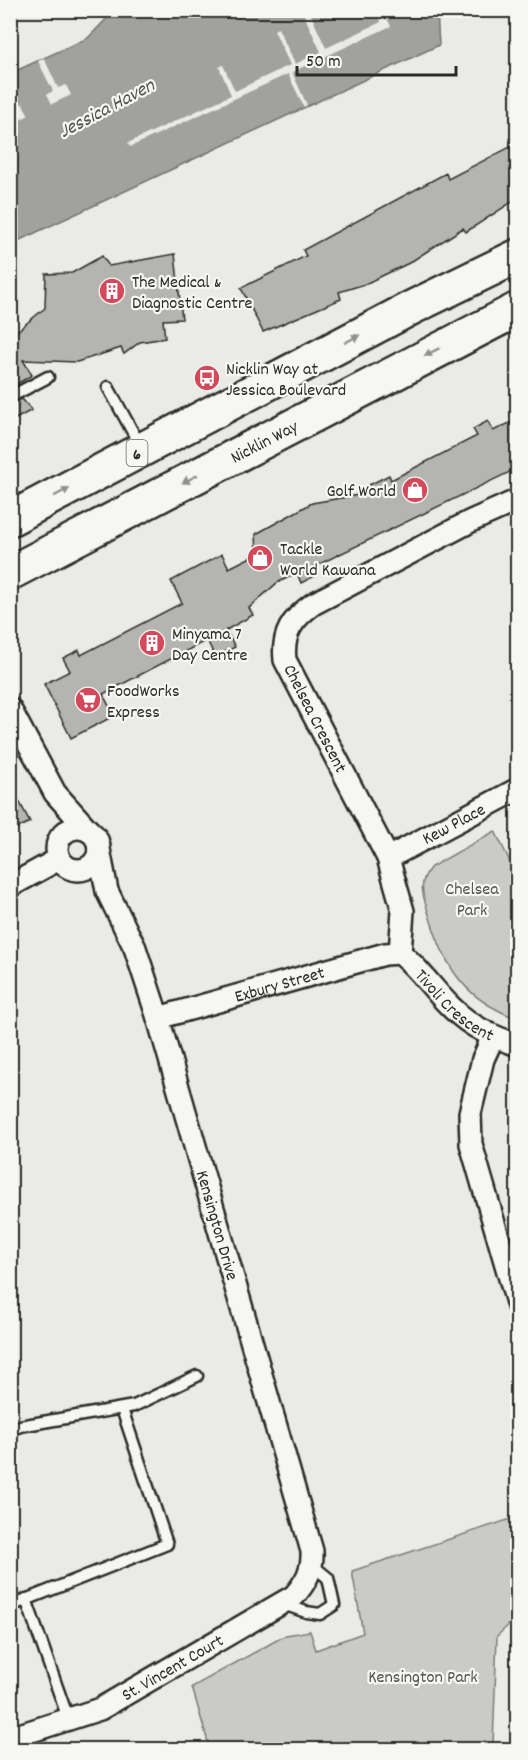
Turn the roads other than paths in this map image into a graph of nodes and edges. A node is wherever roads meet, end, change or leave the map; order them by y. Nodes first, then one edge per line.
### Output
1 (518, 256) edge
2 (518, 309) edge
3 (48, 377) dead end
4 (108, 387) dead end
5 (10, 398) edge
6 (142, 450) junction
7 (518, 500) edge
8 (10, 519) edge
9 (10, 573) edge
10 (10, 709) edge
11 (518, 789) edge
12 (55, 793) junction
13 (61, 836) junction
14 (94, 837) junction
15 (388, 858) junction
16 (59, 860) junction
17 (82, 870) junction
18 (10, 886) edge
19 (106, 891) junction
20 (400, 952) junction
21 (158, 1018) junction
22 (493, 1037) junction
23 (518, 1045) edge
24 (518, 1306) edge
25 (197, 1376) dead end
26 (122, 1409) junction
27 (10, 1431) edge
28 (312, 1565) junction
29 (26, 1599) junction
30 (283, 1604) junction
31 (10, 1606) edge
32 (69, 1721) junction
33 (10, 1738) edge

6 -> 1 highway, 6
2 -> 9 highway, Nicklin Way
3 - 5 lane
4 - 6 lane
8 -> 6 highway, 6
7 - 15 street, Chelsea Crescent
10 - 12 street
11 - 15 street, Kew Place
12 - 13 street
12 - 14 street
13 - 14 street
13 - 16 street
14 - 17 street
14 - 19 street, Kensington Drive
15 - 20 street, Chelsea Crescent
16 - 17 street
16 - 18 street
17 - 19 street, Kensington Drive
19 - 21 street, Kensington Drive
20 - 21 street, Exbury Street
20 - 22 street, Tivoli Crescent
21 - 28 street, Kensington Drive
22 - 23 street, Tivoli Crescent
22 - 24 street
25 - 26 lane
26 - 27 lane
26 - 29 lane
28 - 30 street, St. Vincent Court
28 - 30 lane
29 - 31 lane
29 - 32 lane
30 - 32 street, St. Vincent Court
32 - 33 street, St. Vincent Court

